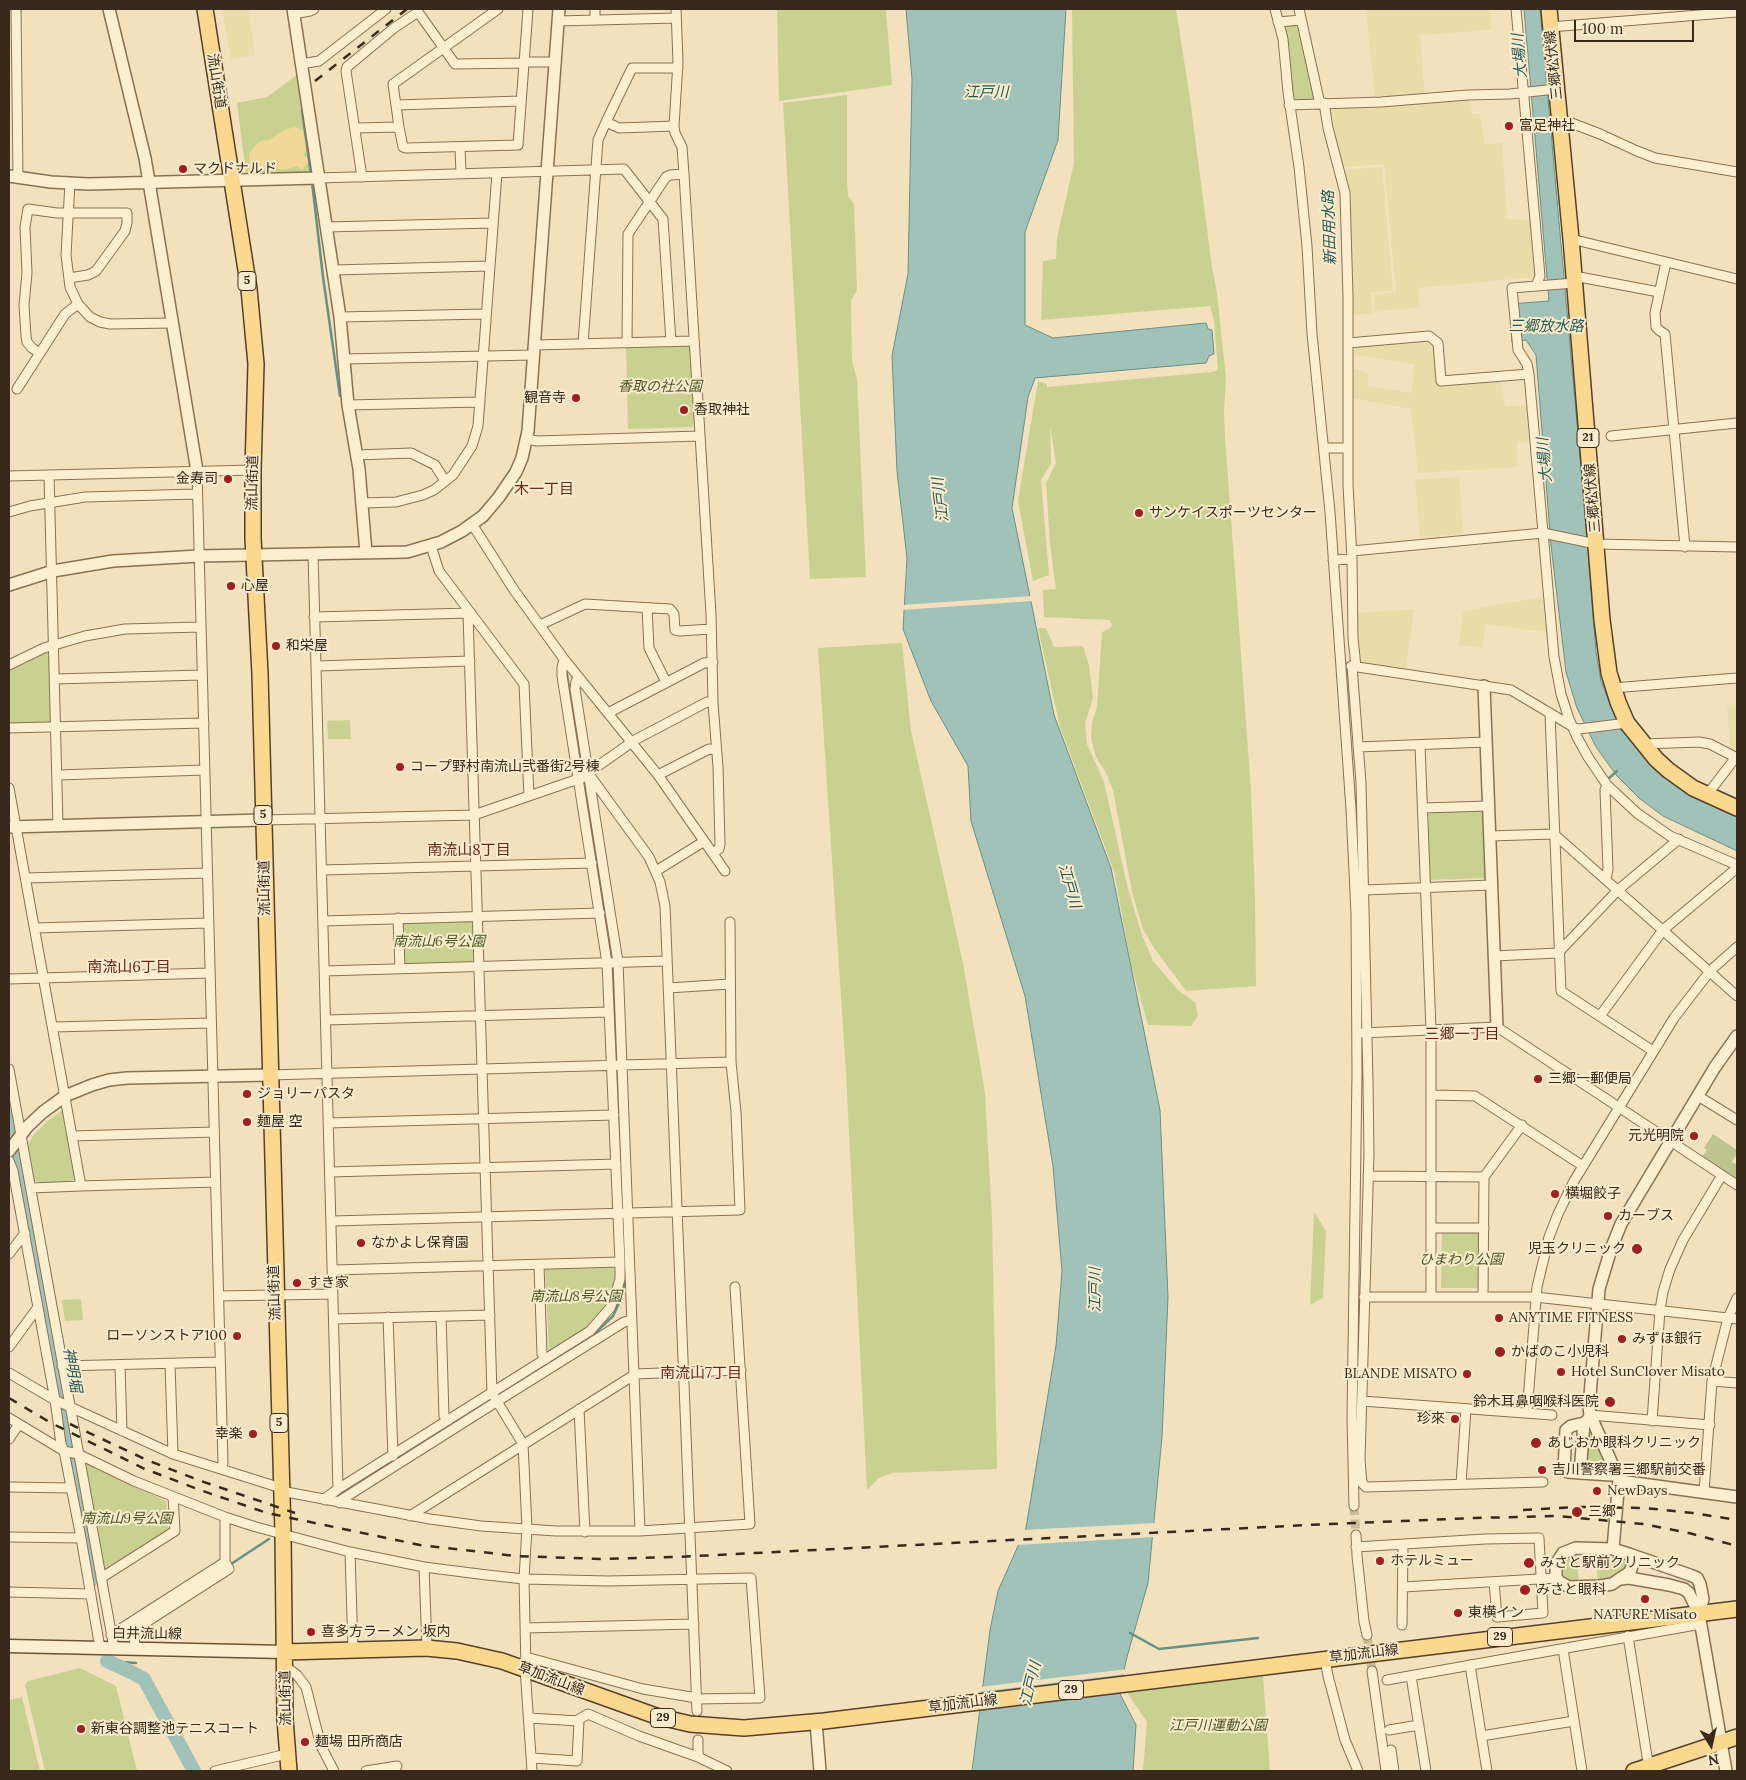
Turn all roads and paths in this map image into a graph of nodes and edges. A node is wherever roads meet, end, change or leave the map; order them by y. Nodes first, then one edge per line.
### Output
1 (16, 9) edge
2 (109, 9) edge
3 (205, 9) edge
4 (314, 9) edge
5 (386, 9) edge
6 (498, 9) edge
7 (528, 9) edge
8 (559, 9) edge
9 (595, 9) edge
10 (1275, 9) edge
11 (1299, 9) edge
12 (1516, 9) edge
13 (1549, 9) edge
14 (420, 10) edge
15 (293, 11) edge
16 (676, 13) edge
17 (1737, 13) edge
18 (595, 20) junction
19 (1301, 20) junction
20 (558, 21) junction
21 (1278, 22) junction
22 (1550, 28) junction
23 (443, 47) junction
24 (556, 62) junction
25 (524, 63) junction
26 (301, 64) junction
27 (678, 68) junction
28 (1554, 89) junction
29 (1524, 93) junction
30 (521, 101) junction
31 (1322, 104) junction
32 (396, 105) junction
33 (1289, 105) junction
34 (1559, 120) junction
35 (606, 122) junction
36 (674, 126) junction
37 (399, 127) junction
38 (356, 128) junction
39 (460, 147) junction
40 (596, 171) junction
41 (548, 172) junction
42 (1737, 172) edge
43 (497, 173) junction
44 (461, 174) junction
45 (684, 174) junction
46 (14, 176) edge
47 (362, 177) junction
48 (318, 178) junction
49 (231, 180) junction
50 (149, 182) junction
51 (70, 183) junction
52 (650, 202) junction
53 (68, 213) junction
54 (493, 223) junction
55 (326, 227) junction
56 (1571, 239) junction
57 (1666, 262) junction
58 (490, 266) junction
59 (333, 270) junction
60 (69, 278) junction
61 (1737, 279) edge
62 (1572, 281) junction
63 (1540, 286) junction
64 (1659, 292) junction
65 (78, 304) junction
66 (486, 314) junction
67 (340, 317) junction
68 (172, 323) junction
69 (694, 341) junction
70 (671, 342) junction
71 (627, 343) junction
72 (1348, 343) junction
73 (583, 344) junction
74 (534, 350) junction
75 (40, 353) junction
76 (483, 356) junction
77 (344, 360) junction
78 (1529, 374) junction
79 (17, 389) dead end
80 (480, 402) junction
81 (348, 405) junction
82 (1737, 424) edge
83 (1675, 430) junction
84 (699, 436) junction
85 (1611, 436) dead end
86 (527, 439) junction
87 (1324, 448) junction
88 (1347, 448) junction
89 (357, 455) junction
90 (253, 470) junction
91 (197, 471) junction
92 (49, 475) junction
93 (9, 476) edge
94 (446, 481) junction
95 (197, 494) junction
96 (50, 502) junction
97 (362, 503) junction
98 (9, 512) edge
99 (472, 524) junction
100 (1546, 534) junction
101 (1593, 544) junction
102 (431, 546) junction
103 (1685, 547) junction
104 (1737, 547) edge
105 (366, 553) junction
106 (313, 554) junction
107 (254, 555) junction
108 (1352, 555) junction
109 (199, 556) junction
110 (1333, 560) junction
111 (53, 571) junction
112 (9, 585) edge
113 (647, 608) junction
114 (470, 613) junction
115 (314, 617) junction
116 (540, 625) junction
117 (200, 627) junction
118 (711, 629) junction
119 (54, 645) junction
120 (564, 659) junction
121 (470, 661) junction
122 (712, 662) junction
123 (9, 665) edge
124 (1341, 665) junction
125 (317, 666) junction
126 (1354, 667) junction
127 (202, 675) junction
128 (1737, 678) edge
129 (56, 679) junction
130 (580, 679) junction
131 (666, 682) junction
132 (1484, 686) junction
133 (1613, 688) junction
134 (713, 703) junction
135 (608, 713) junction
136 (1550, 713) junction
137 (204, 723) junction
138 (1625, 723) junction
139 (57, 726) junction
140 (9, 728) edge
141 (1576, 728) junction
142 (631, 742) junction
143 (1486, 742) junction
144 (1643, 744) junction
145 (1420, 745) junction
146 (1358, 747) junction
147 (716, 750) junction
148 (1737, 757) edge
149 (204, 770) junction
150 (58, 774) junction
151 (658, 775) junction
152 (585, 776) junction
153 (1608, 785) junction
154 (9, 788) edge
155 (1707, 795) junction
156 (529, 796) junction
157 (1488, 806) junction
158 (1423, 808) junction
159 (1737, 808) edge
160 (474, 815) junction
161 (320, 819) junction
162 (263, 820) junction
163 (206, 822) junction
164 (58, 825) junction
165 (12, 827) edge
166 (1554, 834) junction
167 (1490, 836) junction
168 (1679, 840) junction
169 (703, 842) junction
170 (713, 853) junction
171 (592, 863) junction
172 (476, 866) junction
173 (1737, 867) edge
174 (322, 870) junction
175 (656, 871) junction
176 (725, 871) dead end
177 (207, 873) junction
178 (26, 878) junction
179 (1606, 879) junction
180 (1491, 885) junction
181 (1426, 888) junction
182 (1365, 890) junction
183 (1618, 890) junction
184 (600, 913) junction
185 (477, 917) junction
186 (398, 918) junction
187 (323, 920) junction
188 (730, 922) dead end
189 (208, 923) junction
190 (35, 928) junction
191 (1663, 930) junction
192 (1737, 947) edge
193 (1558, 953) junction
194 (1494, 956) junction
195 (667, 961) junction
196 (618, 962) junction
197 (608, 963) junction
198 (479, 966) junction
199 (400, 968) junction
200 (324, 971) junction
201 (1710, 971) junction
202 (210, 973) junction
203 (43, 978) junction
204 (9, 979) edge
205 (730, 984) junction
206 (668, 988) junction
207 (1737, 996) edge
208 (609, 1012) junction
209 (480, 1016) junction
210 (1600, 1016) junction
211 (326, 1020) junction
212 (211, 1023) junction
213 (52, 1027) junction
214 (1497, 1028) junction
215 (1431, 1030) junction
216 (1368, 1032) junction
217 (1356, 1033) junction
218 (1737, 1036) edge
219 (1653, 1051) junction
220 (732, 1062) junction
221 (672, 1064) junction
222 (611, 1065) junction
223 (622, 1065) junction
224 (9, 1069) edge
225 (482, 1069) junction
226 (327, 1073) junction
227 (270, 1075) junction
228 (212, 1076) junction
229 (1431, 1095) junction
230 (65, 1096) junction
231 (1698, 1096) junction
232 (1618, 1107) junction
233 (614, 1115) junction
234 (484, 1119) junction
235 (1737, 1120) edge
236 (328, 1123) junction
237 (1522, 1125) junction
238 (214, 1132) junction
239 (72, 1136) junction
240 (1670, 1142) junction
241 (13, 1144) edge
242 (9, 1161) edge
243 (616, 1164) junction
244 (1583, 1166) junction
245 (485, 1168) junction
246 (330, 1172) junction
247 (1722, 1175) junction
248 (1368, 1176) junction
249 (1431, 1176) junction
250 (1484, 1178) junction
251 (216, 1182) junction
252 (1737, 1185) edge
253 (81, 1186) junction
254 (31, 1188) junction
255 (678, 1212) junction
256 (618, 1214) junction
257 (628, 1214) junction
258 (486, 1217) junction
259 (332, 1221) junction
260 (1432, 1228) junction
261 (1484, 1228) junction
262 (25, 1233) junction
263 (9, 1254) edge
264 (620, 1262) junction
265 (539, 1265) junction
266 (488, 1266) junction
267 (333, 1270) junction
268 (736, 1287) dead end
269 (333, 1294) junction
270 (275, 1295) junction
271 (218, 1296) junction
272 (1364, 1297) junction
273 (1431, 1297) junction
274 (1483, 1297) junction
275 (1535, 1297) junction
276 (1737, 1298) edge
277 (1597, 1304) junction
278 (38, 1307) junction
279 (1660, 1310) junction
280 (490, 1315) junction
281 (441, 1316) junction
282 (388, 1318) junction
283 (334, 1319) junction
284 (1733, 1319) edge
285 (631, 1320) junction
286 (9, 1347) edge
287 (546, 1359) junction
288 (220, 1362) junction
289 (170, 1364) junction
290 (120, 1365) junction
291 (62, 1366) junction
292 (740, 1370) junction
293 (684, 1372) junction
294 (9, 1373) edge
295 (634, 1375) junction
296 (1712, 1381) junction
297 (1737, 1383) edge
298 (494, 1397) junction
299 (55, 1400) junction
300 (1362, 1401) junction
301 (70, 1406) junction
302 (579, 1409) junction
303 (1466, 1409) junction
304 (1527, 1413) junction
305 (1552, 1415) dead end
306 (9, 1418) edge
307 (1587, 1419) junction
308 (1652, 1420) junction
309 (447, 1421) junction
310 (19, 1424) junction
311 (1710, 1425) junction
312 (122, 1431) junction
313 (9, 1438) edge
314 (523, 1444) junction
315 (64, 1451) junction
316 (78, 1454) junction
317 (173, 1454) junction
318 (393, 1456) junction
319 (221, 1469) junction
320 (1580, 1473) junction
321 (1618, 1477) junction
322 (1543, 1482) dead end
323 (1461, 1484) junction
324 (9, 1487) edge
325 (71, 1488) junction
326 (281, 1489) junction
327 (338, 1489) junction
328 (1704, 1492) junction
329 (172, 1497) junction
330 (1737, 1497) edge
331 (326, 1500) junction
332 (340, 1503) junction
333 (1354, 1506) tunnel mouth
334 (410, 1516) junction
335 (225, 1517) junction
336 (690, 1527) junction
337 (527, 1528) junction
338 (640, 1531) junction
339 (585, 1532) junction
340 (283, 1534) junction
341 (1356, 1535) tunnel mouth
342 (9, 1537) edge
343 (81, 1538) junction
344 (1403, 1545) junction
345 (1356, 1548) junction
346 (1614, 1549) junction
347 (350, 1552) junction
348 (1629, 1554) junction
349 (227, 1565) junction
350 (424, 1567) junction
351 (101, 1578) junction
352 (1556, 1578) junction
353 (524, 1579) junction
354 (1541, 1579) junction
355 (1621, 1579) junction
356 (692, 1580) junction
357 (1494, 1582) junction
358 (1403, 1587) junction
359 (9, 1592) edge
360 (91, 1594) junction
361 (1737, 1609) edge
362 (1700, 1619) junction
363 (694, 1624) junction
364 (1402, 1624) dead end
365 (525, 1628) junction
366 (111, 1635) junction
367 (1367, 1635) tunnel mouth
368 (1628, 1636) junction
369 (9, 1646) edge
370 (100, 1648) junction
371 (114, 1648) junction
372 (427, 1648) junction
373 (135, 1649) junction
374 (1563, 1649) junction
375 (353, 1650) junction
376 (285, 1659) junction
377 (1322, 1659) junction
378 (526, 1665) junction
379 (1470, 1665) junction
380 (1372, 1672) tunnel mouth
381 (1410, 1676) junction
382 (1387, 1680) dead end
383 (696, 1699) junction
384 (697, 1711) tunnel mouth
385 (529, 1718) junction
386 (576, 1721) junction
387 (820, 1721) junction
388 (1574, 1721) junction
389 (1419, 1726) junction
390 (1389, 1730) dead end
391 (1481, 1736) junction
392 (1737, 1738) edge
393 (698, 1740) tunnel mouth
394 (1721, 1743) junction
395 (1391, 1750) dead end
396 (287, 1754) junction
397 (698, 1757) junction
398 (532, 1758) junction
399 (397, 1766) dead end
400 (1644, 1770) edge
401 (215, 1771) edge
402 (289, 1771) edge
403 (334, 1771) edge
404 (366, 1771) edge
405 (532, 1771) edge
406 (727, 1771) edge
407 (820, 1771) edge
408 (1358, 1771) edge
409 (1386, 1771) edge
410 (1394, 1771) edge
411 (1426, 1771) edge
412 (1487, 1771) edge
413 (1582, 1771) edge
414 (1726, 1771) edge

1 - 46 street
2 - 50 street
3 - 49 main road, 流山街道 / 5
4 - 15 street
5 - 26 street
6 - 23 street
7 - 25 street
8 - 20 street
9 - 18 street
10 - 21 street
11 - 19 street
12 - 29 street
13 - 22 main road, 三郷松伏線 / 21
14 - 23 street
14 - 38 street
15 - 26 street
16 - 18 street
16 - 27 street
17 - 22 street
18 - 20 street
19 - 21 street
19 - 31 street
20 - 24 street
21 - 33 street
22 - 28 main road, 三郷松伏線 / 21
23 - 25 street
23 - 32 street
24 - 25 street
24 - 41 street
25 - 30 street
26 - 48 street
27 - 35 street
27 - 36 street
28 - 29 street
28 - 34 main road, 三郷松伏線 / 21
29 - 31 street
29 - 63 street
30 - 32 street
30 - 39 street
31 - 33 street
31 - 72 street
32 - 37 street
33 - 87 street
34 - 42 street
34 - 56 main road, 三郷松伏線 / 21
35 - 36 street
35 - 40 street
36 - 45 street
37 - 38 street
37 - 39 street
38 - 47 street
39 - 44 street
40 - 41 street
40 - 52 street
40 - 73 street
41 - 43 street
41 - 74 street
43 - 44 street
43 - 54 street
44 - 47 street
45 - 52 street
45 - 69 street
46 - 51 street
47 - 48 street
48 - 49 street
48 - 55 street
49 - 50 street
49 - 90 main road, 流山街道 / 5
50 - 51 street
50 - 68 street
51 - 53 street
52 - 70 street
52 - 71 street
53 - 60 street
53 - 60 street
53 - 75 street
54 - 55 street
54 - 58 street
55 - 59 street
56 - 57 street
56 - 62 main road, 三郷松伏線 / 21
57 - 61 street
57 - 64 street
58 - 59 street
58 - 66 street
59 - 67 street
60 - 65 street
62 - 63 street
62 - 64 street
62 - 101 main road, 三郷松伏線 / 21
63 - 78 street
64 - 83 street
65 - 68 street
65 - 75 street
66 - 67 street
66 - 76 street
67 - 77 street
68 - 91 street
69 - 70 street
69 - 84 street
70 - 71 street
71 - 73 street
72 - 78 street
72 - 88 street
73 - 74 street
74 - 76 street
74 - 86 street
75 - 79 street
76 - 77 street
76 - 80 street
77 - 81 street
78 - 100 street
80 - 81 street
80 - 94 street
81 - 89 street
82 - 83 street
83 - 85 street
83 - 103 street
84 - 86 street
84 - 118 street
86 - 99 street
87 - 88 street
87 - 110 street
88 - 108 street
89 - 94 street
89 - 97 street
90 - 91 street
90 - 107 main road, 流山街道 / 5
91 - 92 street
91 - 95 street
92 - 93 street
92 - 96 street
94 - 97 street
95 - 96 street
95 - 109 street
96 - 98 street
96 - 111 street
97 - 105 street
99 - 102 street
99 - 116 street
100 - 101 street
100 - 108 street
100 - 141 street
101 - 103 street
101 - 133 main road, 三郷松伏線 / 21
102 - 105 street
102 - 114 street
103 - 104 street
105 - 106 street
106 - 107 street
106 - 115 street
107 - 109 street
107 - 162 main road, 流山街道 / 5
108 - 110 street
108 - 126 street
109 - 111 street
109 - 117 street
110 - 124 street
111 - 112 street
111 - 119 street
113 - 116 street
113 - 118 street
113 - 131 street
114 - 115 street
114 - 121 street
114 - 156 street
115 - 125 street
116 - 120 street
117 - 119 street
117 - 127 street
118 - 122 street
119 - 123 street
119 - 129 street
120 - 130 street
120 - 152 street
121 - 125 street
121 - 160 street
122 - 131 street
122 - 134 street
124 - 126 street
124 - 217 street
125 - 161 street
126 - 132 street
126 - 146 street
127 - 129 street
127 - 137 street
128 - 133 street
129 - 139 street
130 - 135 street
130 - 152 street
131 - 135 street
132 - 136 street
132 - 143 street
133 - 138 main road, 三郷松伏線 / 21
134 - 142 street
134 - 147 street
135 - 142 street
136 - 141 street
136 - 166 street
137 - 139 street
137 - 149 street
138 - 141 street
138 - 144 main road, 三郷松伏線 / 21
139 - 140 street
139 - 150 street
141 - 153 street
142 - 151 street
142 - 152 street
143 - 145 street
143 - 157 street
144 - 148 street
144 - 155 main road, 三郷松伏線 / 21
145 - 146 street
145 - 158 street
146 - 182 street
147 - 151 street
147 - 170 street
148 - 155 street
149 - 150 street
149 - 163 street
150 - 164 street
151 - 169 street
152 - 156 street
152 - 171 street
152 - 175 street
152 - 196 street
153 - 168 street
153 - 179 street
154 - 165 street
155 - 159 main road, 三郷松伏線 / 21
156 - 160 street
157 - 158 street
157 - 167 street
158 - 181 street
160 - 161 street
160 - 172 street
161 - 162 street
161 - 174 street
162 - 163 street
162 - 227 main road, 流山街道 / 5
163 - 164 street
163 - 177 street
164 - 165 street
165 - 178 street
166 - 167 street
166 - 179 street
166 - 193 street
167 - 180 street
168 - 173 street
168 - 183 street
169 - 170 street
169 - 175 street
170 - 176 street
171 - 172 street
171 - 184 street
172 - 174 street
172 - 185 street
173 - 191 street
174 - 187 street
175 - 195 street
177 - 178 street
177 - 189 street
178 - 190 street
179 - 183 street
180 - 181 street
180 - 194 street
181 - 182 street
181 - 215 street
182 - 216 street
183 - 191 street
183 - 193 street
184 - 185 street
184 - 197 street
185 - 186 street
185 - 198 street
186 - 187 street
186 - 199 street
187 - 200 street
188 - 205 street
189 - 190 street
189 - 202 street
190 - 203 street
191 - 201 street
191 - 210 street
192 - 201 street
193 - 194 street
193 - 210 street
194 - 214 street
195 - 196 street
195 - 206 street
196 - 197 street
196 - 223 street
197 - 198 street
197 - 208 street
198 - 199 street
198 - 209 street
199 - 200 street
200 - 211 street
201 - 207 street
201 - 219 street
202 - 203 street
202 - 212 street
203 - 204 street
203 - 213 street
205 - 206 street
205 - 220 street
206 - 221 street
208 - 209 street
208 - 222 street
209 - 211 street
209 - 225 street
210 - 219 street
211 - 226 street
212 - 213 street
212 - 228 street
213 - 230 street
214 - 215 street
214 - 232 street
215 - 216 street
215 - 229 street
216 - 217 street
216 - 248 street
217 - 333 street
218 - 231 street
219 - 232 street
220 - 221 street
220 - 255 street
221 - 223 street
221 - 255 street
222 - 223 street
222 - 225 street
222 - 233 street
223 - 257 street
224 - 241 street
225 - 226 street
225 - 234 street
226 - 227 street
226 - 236 street
227 - 228 street
227 - 270 main road, 流山街道 / 5
228 - 230 street
228 - 238 street
229 - 237 street
229 - 249 street
230 - 239 street
230 - 241 street
231 - 235 street
231 - 240 street
232 - 240 street
232 - 244 street
233 - 234 street
233 - 243 street
234 - 236 street
234 - 245 street
236 - 246 street
237 - 244 street
237 - 250 street
238 - 239 street
238 - 251 street
239 - 253 street
240 - 247 street
240 - 277 street
241 - 254 street
242 - 262 street
243 - 245 street
243 - 256 street
244 - 275 street
245 - 246 street
245 - 258 street
246 - 259 street
247 - 252 street
247 - 279 street
248 - 249 street
248 - 272 street
249 - 250 street
249 - 260 street
250 - 261 street
251 - 253 street
251 - 271 street
253 - 254 street
254 - 291 street
255 - 257 street
255 - 293 street
256 - 257 street
256 - 258 street
256 - 264 street
257 - 285 street
258 - 259 street
258 - 266 street
259 - 267 street
260 - 261 street
260 - 273 street
261 - 274 street
262 - 263 street
262 - 278 street
264 - 265 street
264 - 287 street
265 - 266 street
265 - 287 street
266 - 267 street
266 - 280 street
267 - 269 street
268 - 292 street
269 - 270 street
269 - 283 street
270 - 271 street
270 - 326 main road, 流山街道 / 5
271 - 288 street
272 - 273 street
272 - 300 street
273 - 274 street
274 - 275 street
275 - 277 street
275 - 304 street
276 - 284 street
277 - 279 street
277 - 307 street
278 - 286 street
278 - 299 street
279 - 284 street
279 - 308 street
280 - 281 street
280 - 298 street
281 - 282 street
281 - 309 street
282 - 283 street
282 - 318 street
283 - 327 street
284 - 296 street
285 - 295 street
285 - 298 street
287 - 298 street
288 - 289 street
288 - 319 street
289 - 290 street
289 - 317 street
290 - 291 street
290 - 312 street
291 - 301 street
292 - 293 street
292 - 336 street
293 - 295 street
293 - 336 street
294 - 299 street
295 - 302 street
295 - 338 street
296 - 297 street
296 - 311 street
298 - 309 street
298 - 314 street
298 - 332 street
299 - 301 street
299 - 315 street
300 - 303 street
300 - 323 street
301 - 312 street
301 - 316 street
302 - 314 street
302 - 339 street
303 - 304 street
303 - 323 street
304 - 305 street
306 - 310 street
307 - 308 street
307 - 320 street
307 - 320 street
307 - 321 street
308 - 311 street
309 - 318 street
310 - 313 street
310 - 315 street
311 - 328 street
312 - 317 street
314 - 334 street
314 - 337 street
315 - 316 street
315 - 325 street
316 - 329 street
316 - 351 street
317 - 319 street
318 - 327 street
319 - 326 street
320 - 321 street
321 - 328 street
321 - 346 street
322 - 323 street
324 - 325 street
325 - 343 street
326 - 331 street
326 - 340 main road, 流山街道 / 5
327 - 331 street
328 - 330 street
329 - 335 street
329 - 351 street
331 - 332 street
332 - 334 street
334 - 337 street
335 - 340 street
335 - 349 street
336 - 338 street
336 - 356 street
337 - 339 street
337 - 353 street
338 - 339 street
340 - 347 street
340 - 376 main road, 流山街道 / 5
341 - 345 street
342 - 343 street
343 - 360 street
344 - 345 street
344 - 354 street
344 - 358 street
345 - 367 street
346 - 348 street
346 - 352 street
347 - 350 street
347 - 375 street
348 - 355 street
348 - 362 street
349 - 366 street
349 - 373 street
350 - 353 street
350 - 372 street
351 - 366 street
352 - 354 street
352 - 355 street
353 - 356 street
353 - 365 street
354 - 357 street
354 - 357 street
355 - 362 street
356 - 363 street
356 - 383 street
357 - 358 street
358 - 364 street
359 - 360 street
360 - 370 street
361 - 362 main road, 草加流山線 / 29
362 - 368 street
362 - 377 main road, 草加流山線 / 29
362 - 394 street
363 - 365 street
363 - 383 street
365 - 378 street
366 - 371 street
368 - 374 street
368 - 400 street
369 - 370 main road, 白井流山線
370 - 371 main road, 白井流山線
371 - 373 main road, 白井流山線
372 - 375 main road, 草加流山線 / 29
372 - 378 main road, 草加流山線 / 29
373 - 376 main road, 白井流山線
374 - 379 street
374 - 388 street
375 - 376 main road, 草加流山線 / 29
376 - 396 main road, 流山街道 / 5
376 - 403 street
377 - 387 main road, 草加流山線 / 29
377 - 408 street
378 - 383 street
378 - 385 street
378 - 387 main road, 草加流山線 / 29
379 - 381 street
379 - 391 street
380 - 409 street
381 - 382 street
381 - 389 street
383 - 384 street
385 - 386 street
385 - 398 street
386 - 397 street
386 - 398 street
387 - 407 street
388 - 391 street
388 - 413 street
389 - 390 street
389 - 411 street
391 - 412 street
392 - 394 main road
393 - 397 street
394 - 400 main road
394 - 414 street
395 - 410 street
396 - 401 street
396 - 402 main road, 流山街道 / 5
397 - 406 street
398 - 405 street
399 - 404 street

